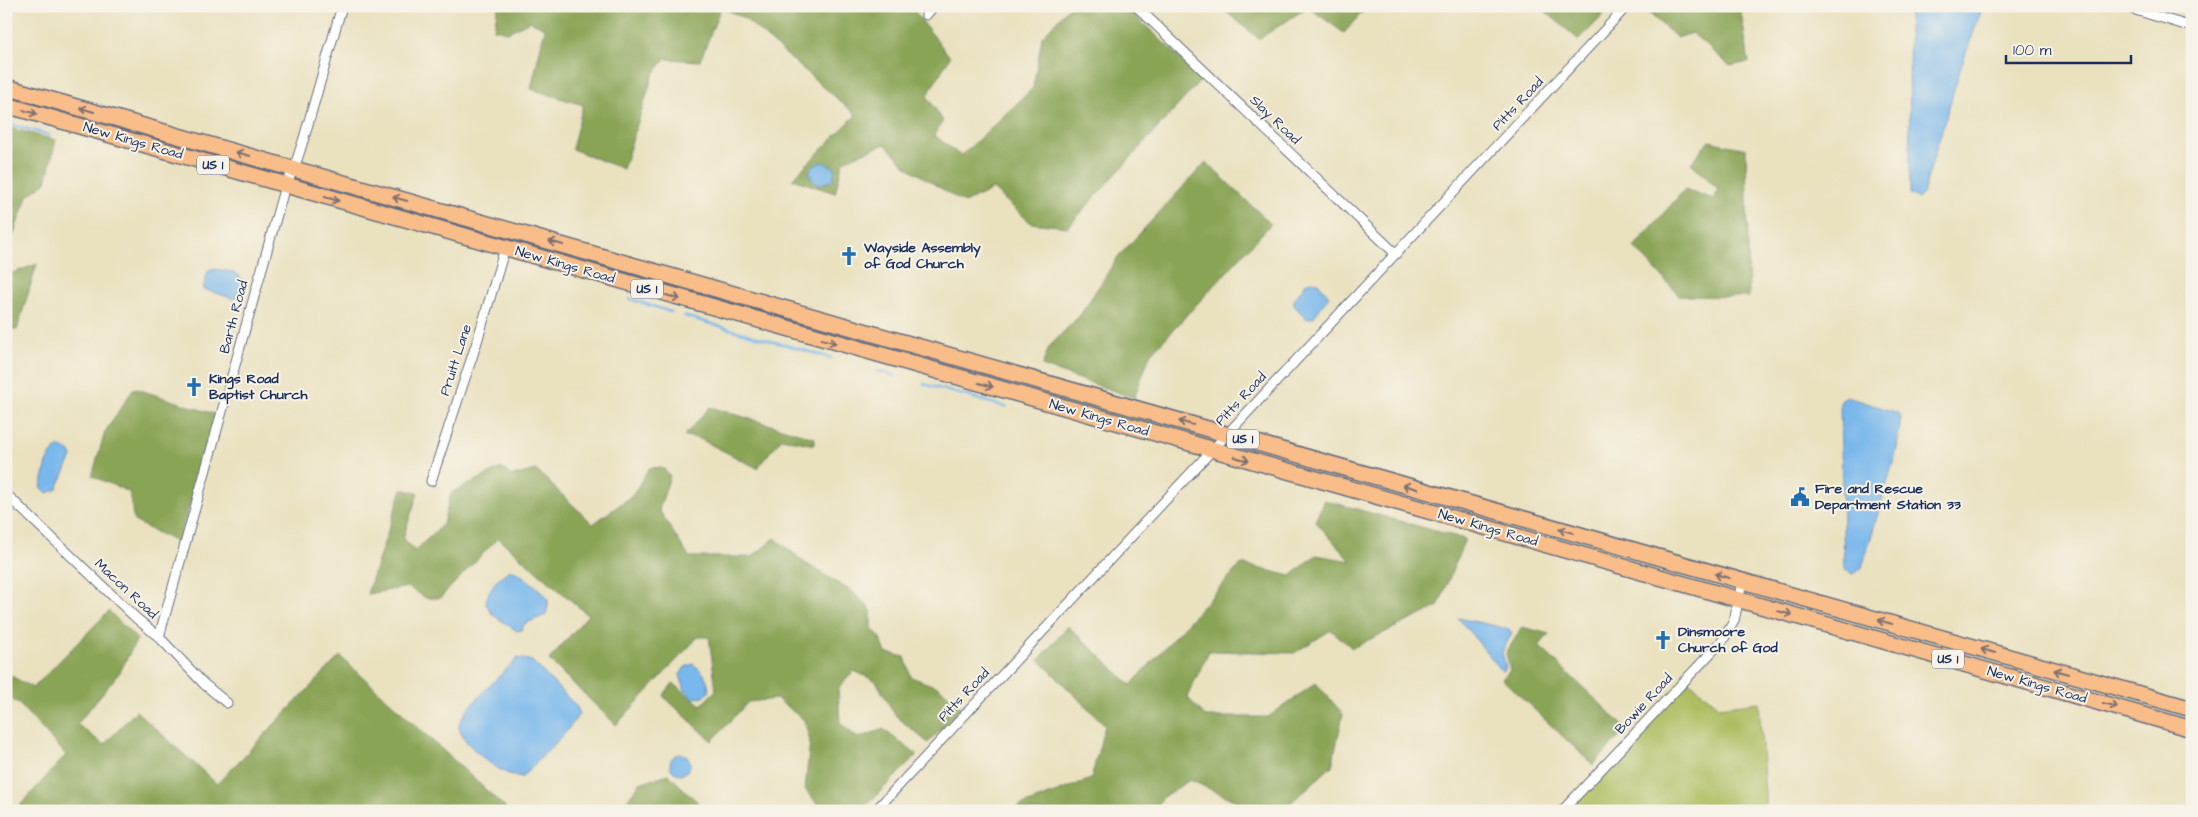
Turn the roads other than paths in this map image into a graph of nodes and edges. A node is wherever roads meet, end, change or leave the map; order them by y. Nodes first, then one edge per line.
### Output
1 (342, 6) edge
2 (934, 6) edge
3 (1136, 6) edge
4 (1628, 6) edge
5 (2122, 6) edge
6 (926, 15) dead end
7 (2192, 27) edge
8 (6, 87) edge
9 (6, 105) edge
10 (294, 169) junction
11 (285, 186) junction
12 (505, 248) junction
13 (1396, 254) junction
14 (603, 257) junction
15 (598, 275) junction
16 (912, 345) junction
17 (907, 363) junction
18 (1226, 434) junction
19 (1211, 450) junction
20 (431, 481) dead end
21 (6, 494) edge
22 (1486, 509) junction
23 (1482, 526) junction
24 (1742, 582) junction
25 (1738, 600) junction
26 (1810, 601) junction
27 (1808, 620) junction
28 (159, 637) junction
29 (227, 703) dead end
30 (2192, 709) edge
31 (2192, 729) edge
32 (875, 811) edge
33 (1562, 811) edge

1 - 10 street, Barth Road
2 - 6 street
3 - 13 street, Slay Road
4 - 13 street, Pitts Road
5 - 7 street
10 -> 8 highway, New Kings Road / US 1
9 -> 11 highway, New Kings Road / US 1
10 - 11 street, Barth Road
14 -> 10 highway, New Kings Road / US 1
11 -> 12 highway, New Kings Road / US 1
11 - 28 street, Barth Road
12 - 15 highway, New Kings Road / US 1
12 - 20 street, Pruitt Lane
13 - 18 street, Pitts Road
14 - 15 street
14 - 16 highway, New Kings Road / US 1
15 -> 17 highway, New Kings Road / US 1
16 - 17 street
18 -> 16 highway, New Kings Road / US 1
17 -> 19 highway, New Kings Road / US 1
18 - 19 street, Pitts Road
22 -> 18 highway, New Kings Road / US 1
19 -> 23 highway, New Kings Road / US 1
19 - 32 street, Pitts Road
21 - 28 street, Macon Road
22 - 23 street
24 -> 22 highway, New Kings Road / US 1
23 - 25 highway, New Kings Road / US 1
24 - 25 street, Bowie Road
24 - 26 highway, New Kings Road / US 1
25 -> 27 highway, New Kings Road / US 1
25 - 33 street, Bowie Road
26 - 27 street
30 -> 26 highway, New Kings Road / US 1
27 -> 31 highway, New Kings Road / US 1
28 - 29 street, Macon Road

